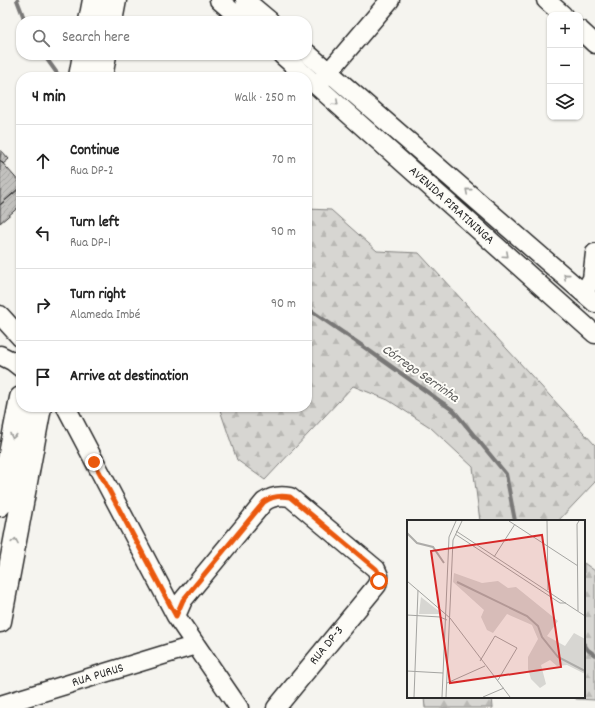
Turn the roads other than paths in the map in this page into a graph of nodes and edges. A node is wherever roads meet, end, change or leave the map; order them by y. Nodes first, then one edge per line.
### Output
1 (94, 0) edge
2 (115, 0) edge
3 (219, 0) edge
4 (245, 0) edge
5 (390, 0) edge
6 (546, 0) edge
7 (560, 12) edge
8 (91, 16) edge
9 (112, 16) edge
10 (237, 16) edge
11 (264, 16) edge
12 (583, 33) edge
13 (595, 44) edge
14 (312, 56) edge
15 (83, 60) edge
16 (104, 60) edge
17 (288, 60) edge
18 (329, 71) junction
19 (81, 72) edge
20 (102, 72) edge
21 (301, 72) edge
22 (312, 79) edge
23 (312, 82) edge
24 (595, 253) edge
25 (589, 297) edge
26 (3, 319) edge
27 (16, 333) edge
28 (595, 334) edge
29 (0, 340) edge
30 (0, 356) edge
31 (16, 364) edge
32 (18, 412) edge
33 (39, 412) edge
34 (69, 414) edge
35 (0, 504) edge
36 (176, 616) junction
37 (0, 620) edge
38 (196, 645) junction
39 (0, 705) edge
40 (239, 708) edge
41 (276, 708) edge

1 - 8 main road
2 - 9 main road
3 - 10 street
4 - 11 street
5 - 18 street
6 - 7 street
12 - 13 street
14 - 18 street, AVENIDA PIRATININGA
15 - 19 main road
16 - 20 main road
17 - 21 street, AVENIDA PIRATININGA
18 - 22 street
25 -> 18 street, AVENIDA PIRATININGA
23 -> 28 street, AVENIDA PIRATININGA
24 - 25 street
26 - 27 street
26 - 29 street
30 - 31 street
32 -> 35 main road
37 -> 33 main road
34 - 36 street
36 - 38 street
36 - 41 street, RUA DP-3
38 - 39 street, RUA PURUS
38 - 40 street

